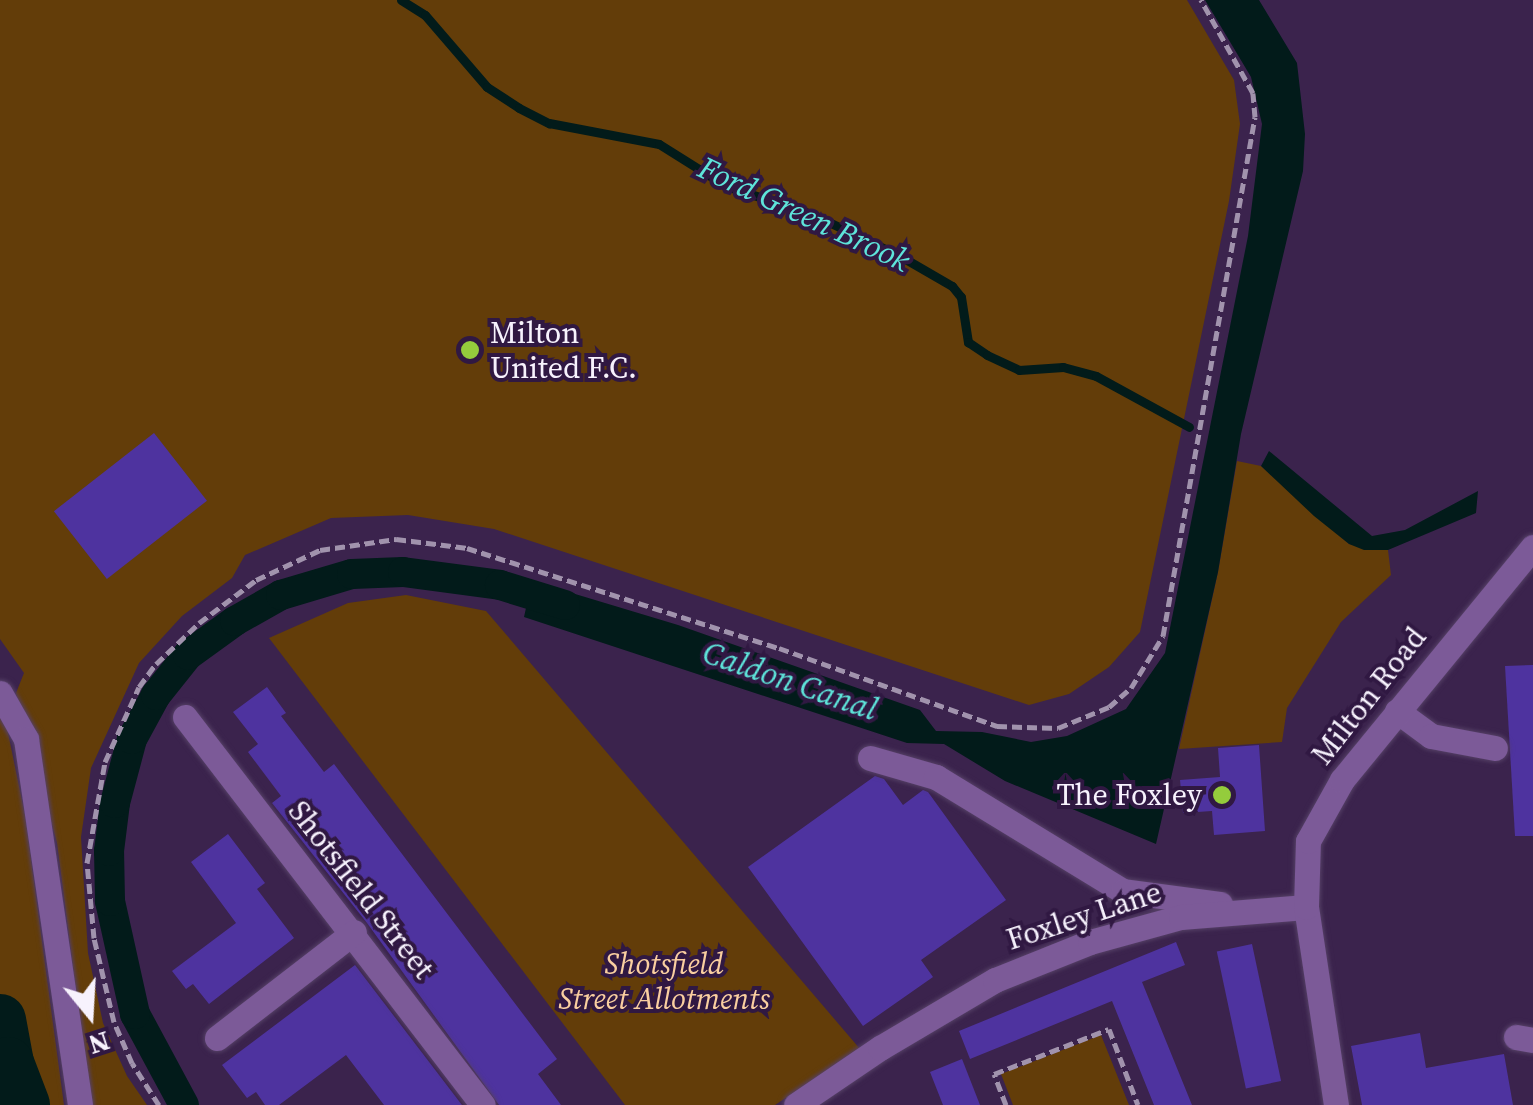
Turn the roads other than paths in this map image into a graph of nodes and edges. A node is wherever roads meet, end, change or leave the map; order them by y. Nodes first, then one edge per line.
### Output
1 (1533, 547) edge
2 (0, 693) edge
3 (1397, 711) junction
4 (185, 716) dead end
5 (1494, 748) dead end
6 (870, 758) dead end
7 (1306, 907) junction
8 (1265, 910) junction
9 (354, 932) junction
10 (216, 1038) dead end
11 (80, 1105) edge
12 (484, 1105) edge
13 (796, 1105) edge
14 (1336, 1105) edge

1 - 3 street, Milton Road
2 - 11 street
3 - 5 street
3 - 7 street, Milton Road
4 - 9 street, Shotsfield Street
6 - 8 street
7 - 8 street, Foxley Lane
7 - 14 street
8 - 13 street, Foxley Lane
9 - 10 street
9 - 12 street, Shotsfield Street

